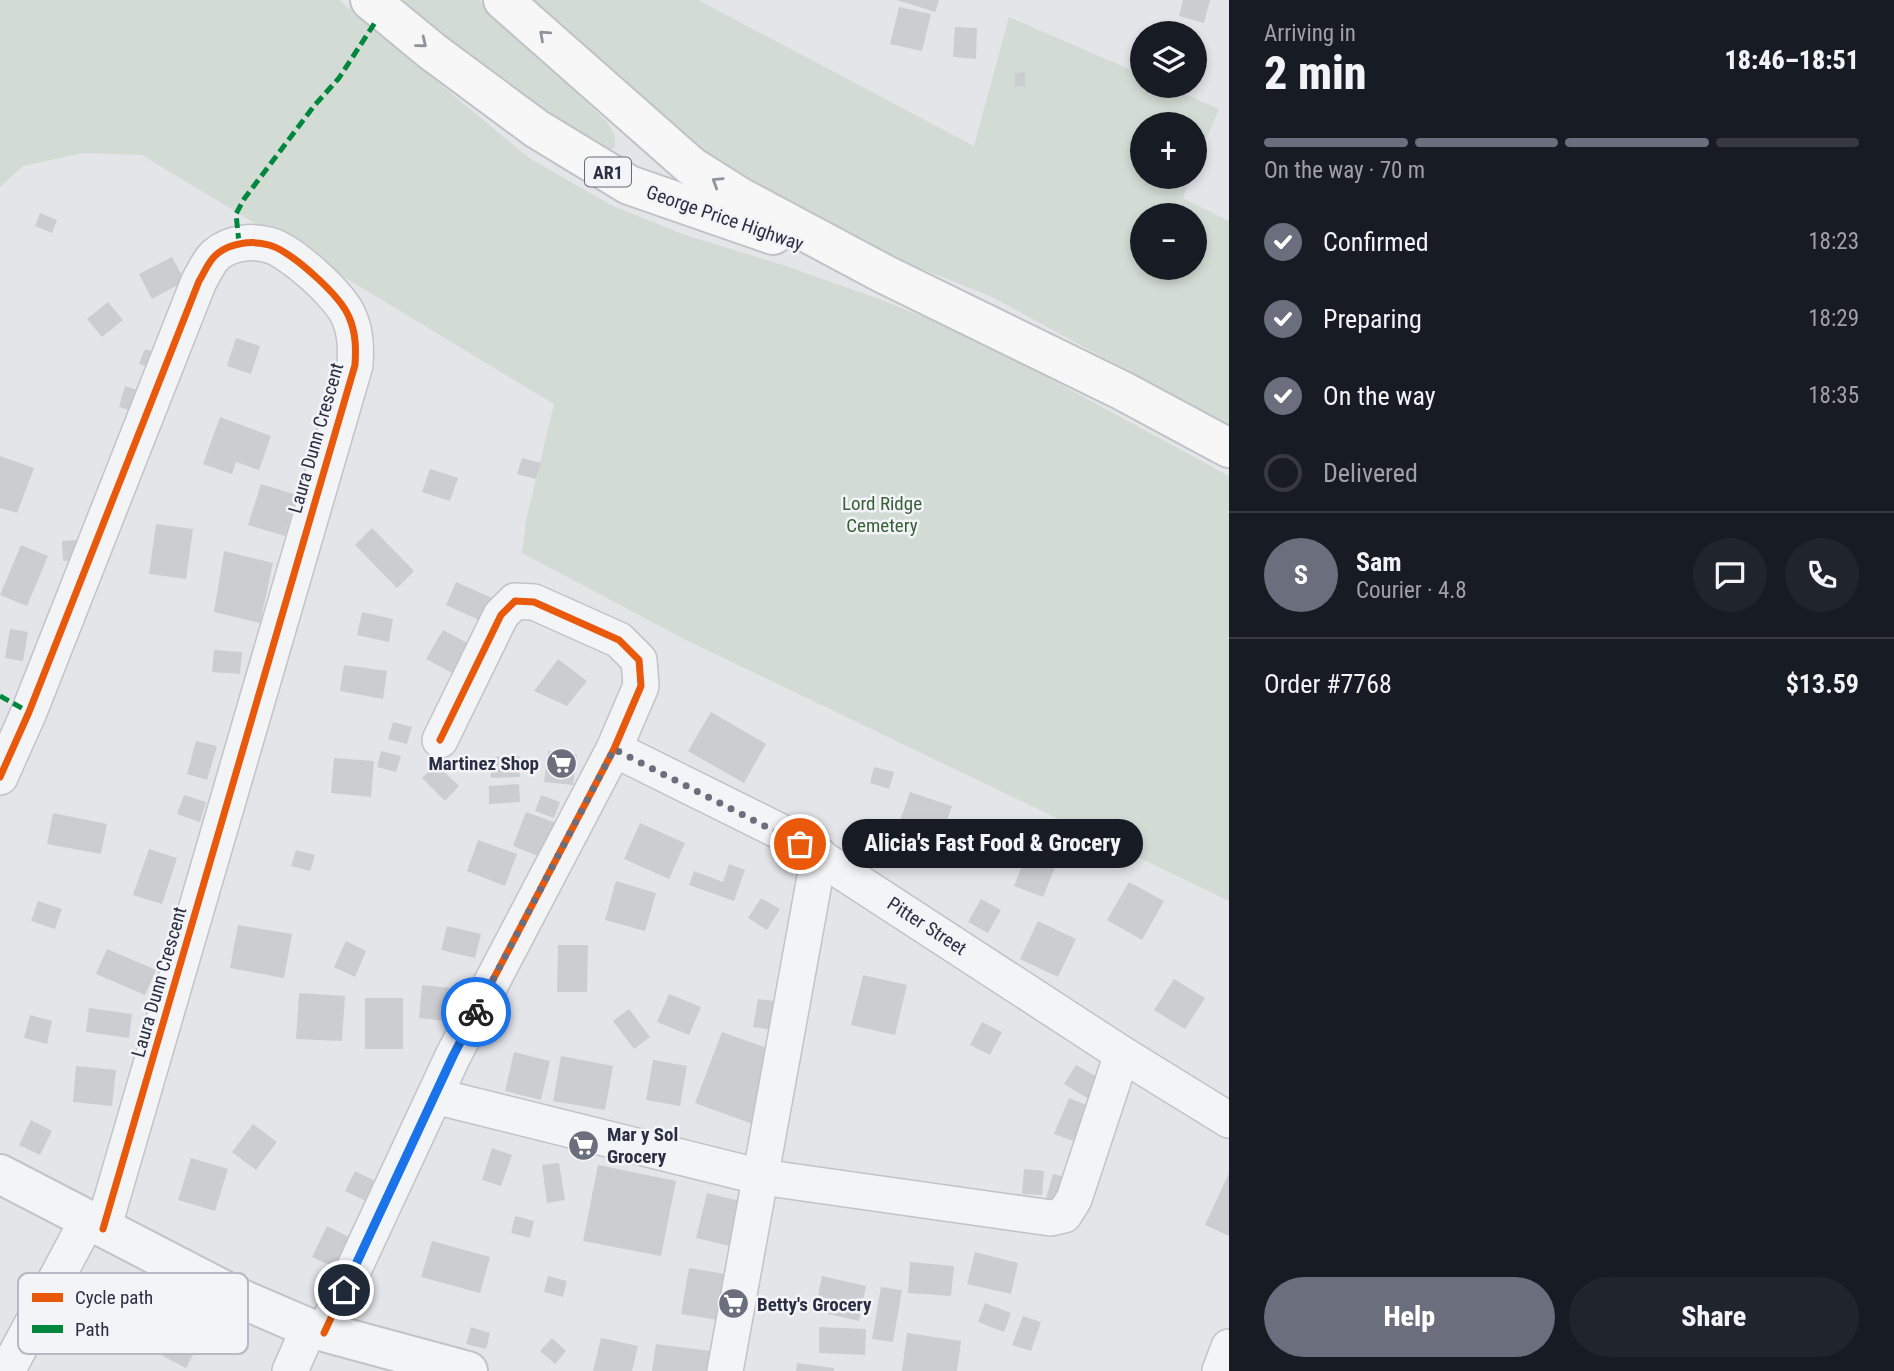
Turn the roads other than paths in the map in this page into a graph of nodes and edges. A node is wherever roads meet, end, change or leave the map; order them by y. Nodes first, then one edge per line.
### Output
1 (370, 0) edge
2 (503, 0) edge
3 (884, 274) junction
4 (1229, 448) edge
5 (440, 740) dead end
6 (614, 749) junction
7 (0, 777) edge
8 (820, 855) junction
9 (1122, 1055) junction
10 (435, 1096) junction
11 (1229, 1120) edge
12 (0, 1174) edge
13 (761, 1177) junction
14 (95, 1225) junction
15 (66, 1273) edge
16 (190, 1273) edge
17 (248, 1302) edge
18 (316, 1330) junction
19 (1229, 1347) edge
20 (18, 1353) edge
21 (7, 1371) edge
22 (290, 1371) edge
23 (468, 1371) edge
24 (725, 1371) edge
25 (1220, 1371) edge

1 -> 3 main road, George Price Highway / AR1
3 -> 2 main road, George Price Highway / AR1
3 - 4 main road, George Price Highway / AR1
5 - 6 street
6 - 8 street, Pitter Street
6 - 10 street
7 - 14 street, Laura Dunn Crescent
8 - 9 street, Pitter Street
8 - 13 street
9 - 11 street, Pitter Street
9 - 13 street
10 - 13 street
10 - 18 street
12 - 14 street
13 - 24 street
14 - 15 street, Laura Dunn Crescent
14 - 16 street
17 - 18 street
18 - 22 street
18 - 23 street
19 - 25 street
20 - 21 street, Laura Dunn Crescent

